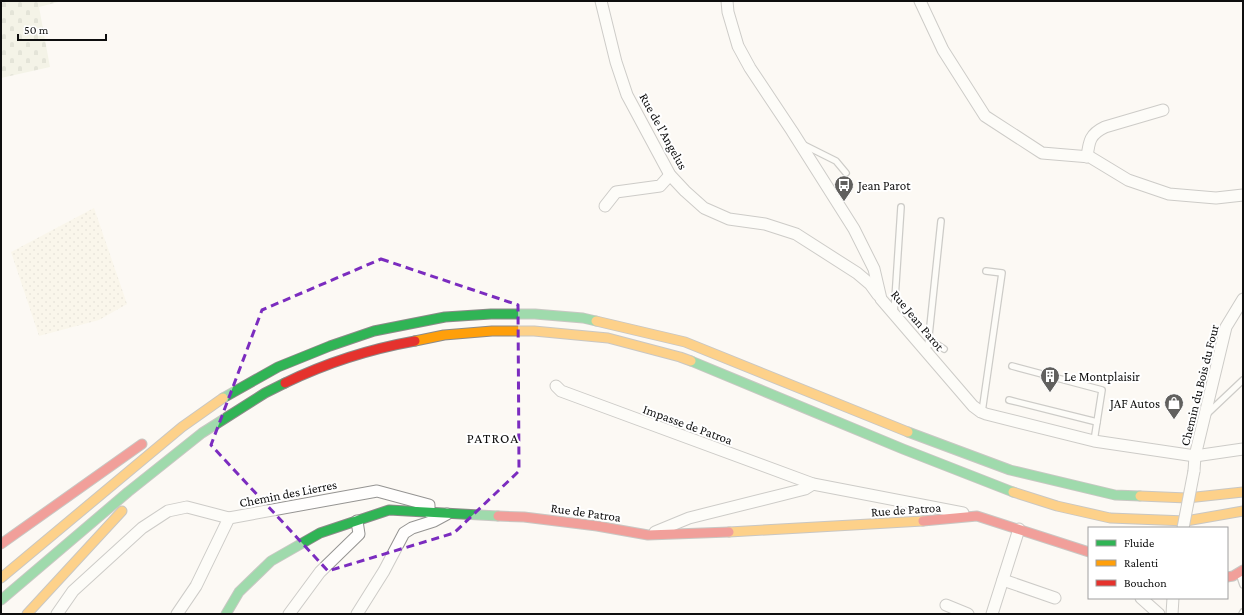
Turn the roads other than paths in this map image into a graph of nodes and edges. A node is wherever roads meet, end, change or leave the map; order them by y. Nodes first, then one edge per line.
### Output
1 (601, 1) edge
2 (727, 1) edge
3 (920, 1) edge
4 (1163, 110) dead end
5 (800, 144) junction
6 (1087, 156) junction
7 (846, 174) dead end
8 (670, 175) junction
9 (1243, 194) edge
10 (605, 206) dead end
11 (901, 207) dead end
12 (941, 221) dead end
13 (986, 270) dead end
14 (880, 298) junction
15 (1243, 299) edge
16 (894, 314) junction
17 (925, 347) junction
18 (944, 349) dead end
19 (1012, 366) dead end
20 (1243, 380) edge
21 (556, 386) dead end
22 (1009, 400) dead end
23 (982, 412) junction
24 (1205, 417) junction
25 (1097, 422) junction
26 (182, 427) junction
27 (162, 430) dead end
28 (149, 439) dead end
29 (1094, 441) junction
30 (1243, 449) edge
31 (1195, 456) junction
32 (813, 484) junction
33 (128, 492) junction
34 (1243, 492) edge
35 (429, 512) junction
36 (1240, 512) edge
37 (448, 513) junction
38 (977, 516) junction
39 (229, 518) junction
40 (357, 521) junction
41 (1183, 527) edge
42 (1019, 529) junction
43 (648, 535) junction
44 (1, 544) edge
45 (1088, 552) edge
46 (1241, 572) edge
47 (1228, 577) edge
48 (1, 578) edge
49 (1003, 580) junction
50 (1243, 585) edge
51 (1055, 598) dead end
52 (1142, 599) edge
53 (1173, 599) edge
54 (1, 600) edge
55 (946, 605) dead end
56 (26, 614) edge
57 (57, 614) edge
58 (177, 614) edge
59 (226, 614) edge
60 (290, 614) edge
61 (357, 614) edge
62 (968, 614) edge
63 (992, 614) edge
64 (1159, 614) edge
65 (1172, 614) edge

1 - 8 street, Rue de l'Angelus
2 - 5 street, Rue Jean Parot
3 - 6 street
4 - 6 street
5 - 7 lane
5 - 14 street, Rue Jean Parot
6 - 9 street
8 - 10 street
8 - 14 street, Rue de l'Angelus
11 - 16 lane
12 - 17 lane
13 - 23 lane
14 - 16 street, Rue Jean Parot
15 - 24 street, Chemin du Bois du Four
16 - 17 street, Rue Jean Parot
17 - 18 lane
17 - 23 street, Rue Jean Parot
19 - 25 lane
20 - 24 lane
21 - 32 street, Impasse de Patroa
22 - 25 lane
23 - 29 street, Rue Jean Parot
24 - 31 street, Chemin du Bois du Four
25 - 29 lane
26 - 27 main road
26 - 34 main road
26 - 48 main road
28 - 44 main road
29 - 31 street, Rue Jean Parot
30 - 31 street, Rue Jean Parot
31 - 41 street, Chemin du Bois du Four, bridge
32 - 38 street, Impasse de Patroa
32 - 43 street
33 - 36 main road
33 - 54 main road
33 - 56 main road
35 - 37 main road, Rue de Patroa
35 - 39 street, Chemin des Lierres
35 - 40 main road, Rue de Patroa
37 - 43 main road, Rue de Patroa
37 - 61 street
38 - 42 main road
38 - 43 main road, Rue de Patroa
39 - 57 street
39 - 58 street, Chemin des Lierres
40 - 59 main road, Rue de Patroa
40 - 60 street
42 - 45 main road
42 - 49 street
46 - 47 main road
46 - 50 lane
49 - 51 street
49 - 63 street
52 - 64 street
53 - 65 street
55 - 62 street

